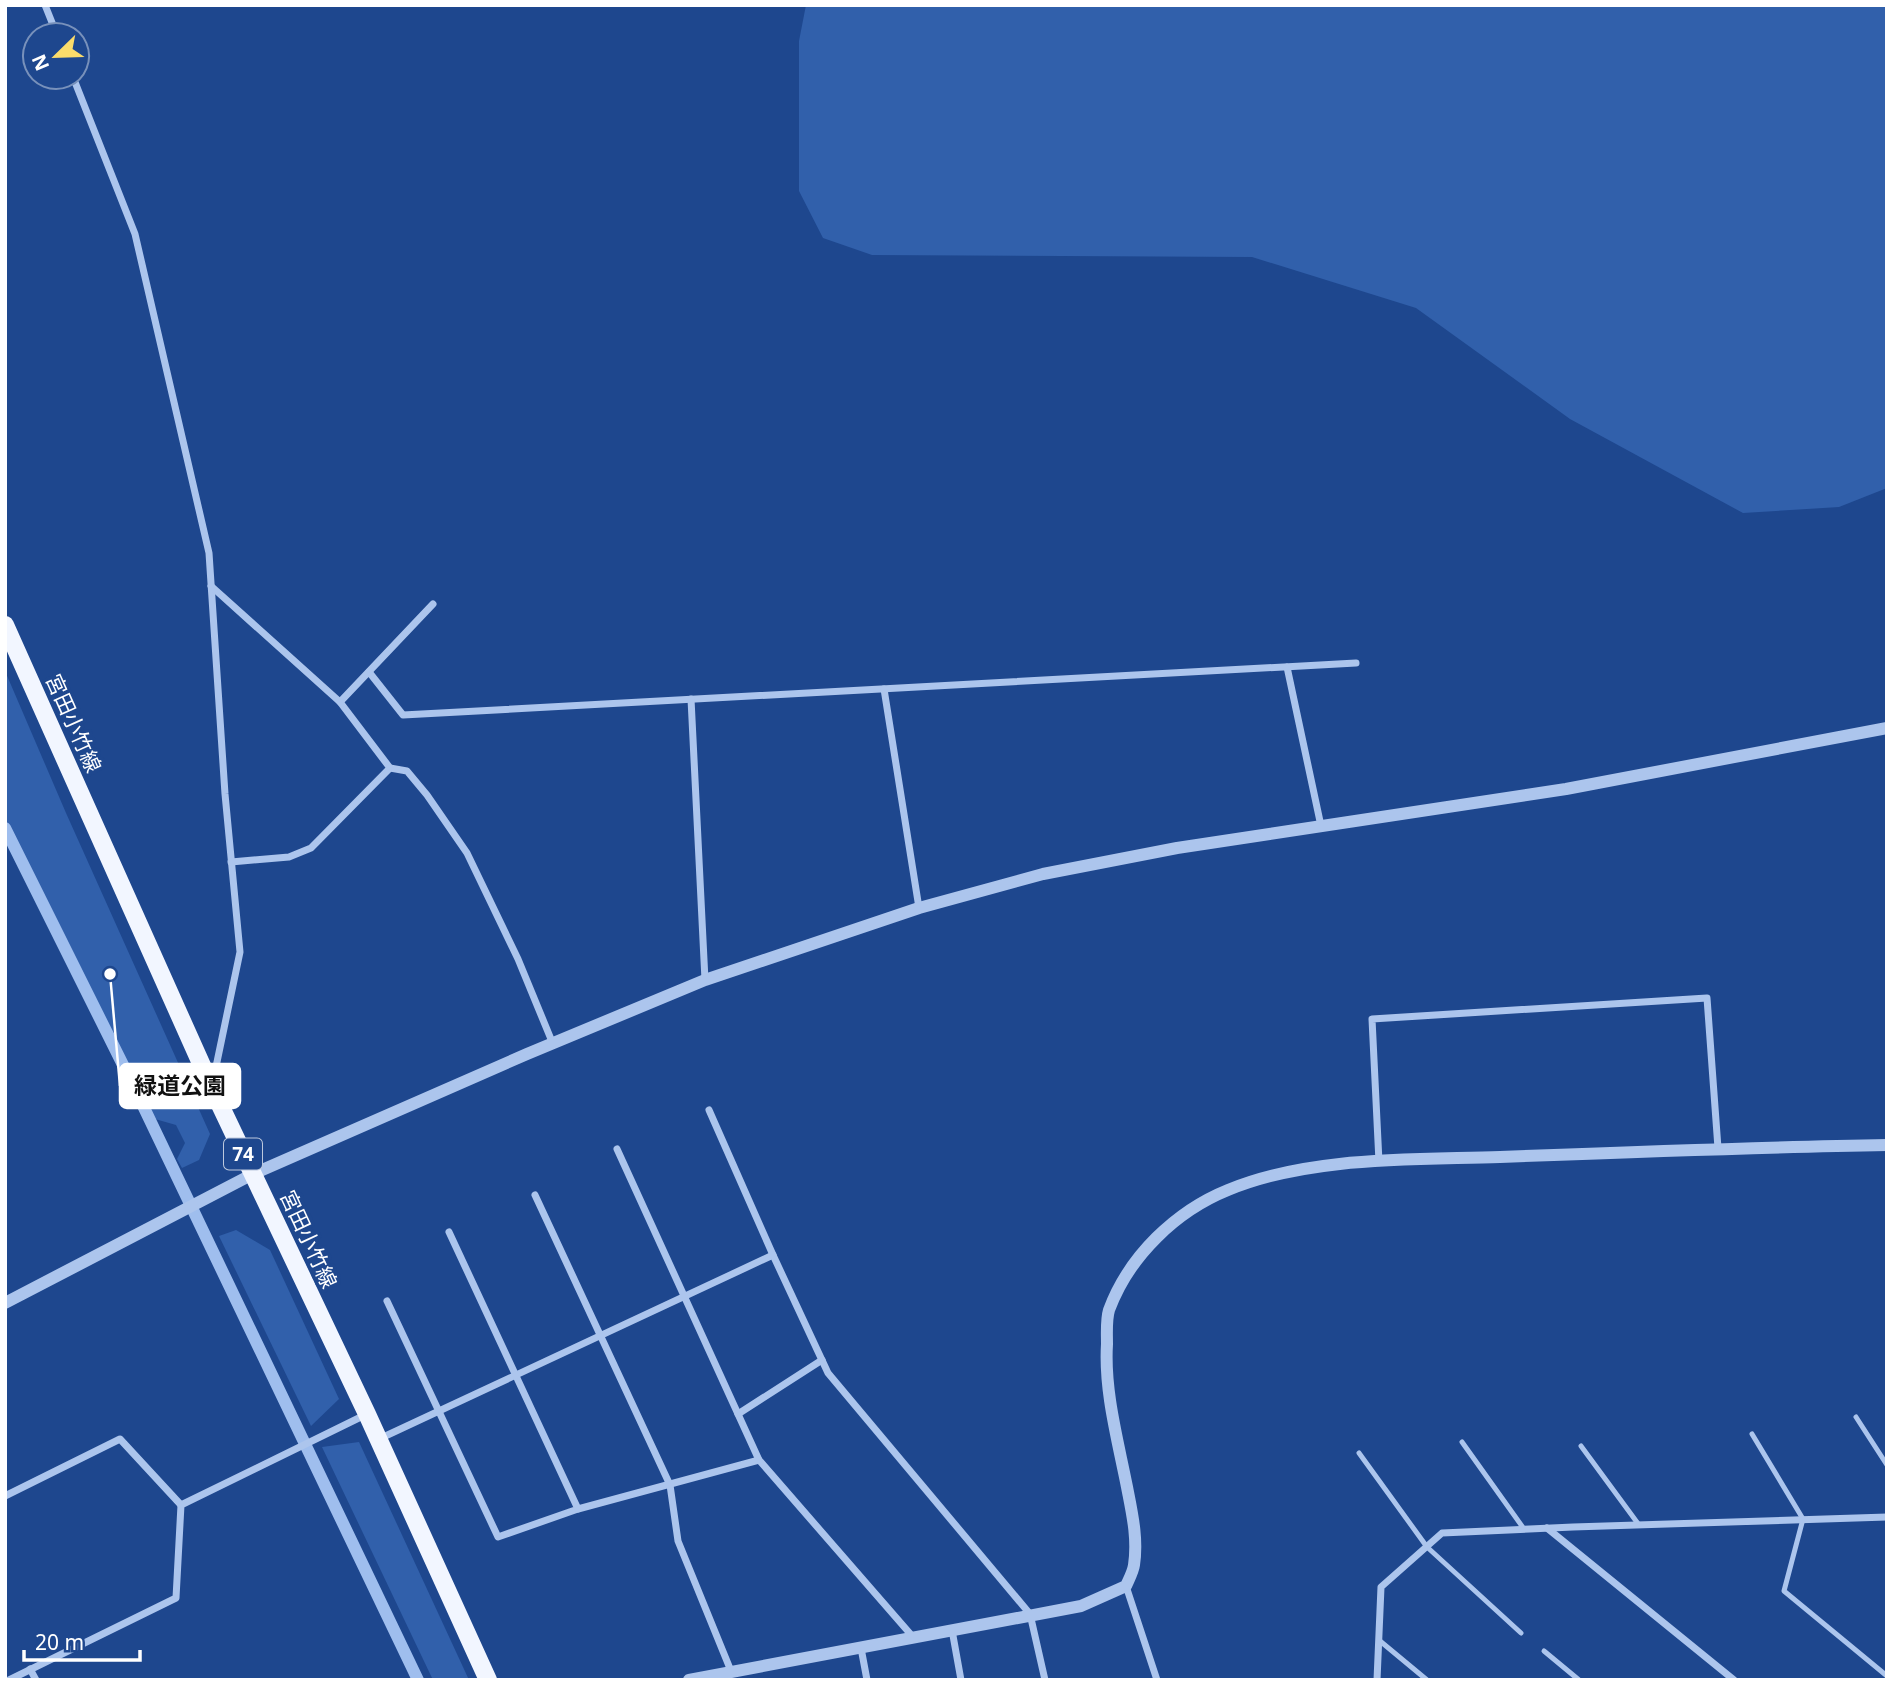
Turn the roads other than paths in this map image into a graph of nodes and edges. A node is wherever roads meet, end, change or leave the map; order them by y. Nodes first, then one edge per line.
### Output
1 (79, 91) edge
2 (211, 586) junction
3 (433, 604) dead end
4 (5, 625) edge
5 (1356, 663) dead end
6 (1287, 667) junction
7 (369, 673) junction
8 (884, 689) junction
9 (691, 699) junction
10 (340, 702) junction
11 (1887, 728) edge
12 (390, 768) junction
13 (1321, 826) junction
14 (232, 862) junction
15 (919, 908) junction
16 (705, 980) junction
17 (552, 1044) junction
18 (212, 1088) junction
19 (709, 1110) dead end
20 (1887, 1144) edge
21 (1718, 1148) junction
22 (617, 1149) dead end
23 (1379, 1162) junction
24 (253, 1174) junction
25 (535, 1195) dead end
26 (449, 1232) dead end
27 (773, 1255) junction
28 (684, 1297) junction
29 (387, 1301) dead end
30 (5, 1303) edge
31 (600, 1336) junction
32 (822, 1360) junction
33 (516, 1375) junction
34 (438, 1411) junction
35 (367, 1414) junction
36 (738, 1414) junction
37 (1856, 1417) dead end
38 (1752, 1434) dead end
39 (378, 1439) junction
40 (1462, 1442) dead end
41 (1581, 1446) dead end
42 (1359, 1452) dead end
43 (760, 1460) junction
44 (1887, 1465) edge
45 (670, 1485) junction
46 (5, 1496) edge
47 (181, 1505) junction
48 (578, 1510) junction
49 (1887, 1517) edge
50 (1803, 1519) junction
51 (1639, 1525) junction
52 (1547, 1528) junction
53 (1524, 1529) junction
54 (1427, 1547) junction
55 (1126, 1586) junction
56 (1030, 1614) junction
57 (952, 1630) junction
58 (1521, 1633) dead end
59 (913, 1637) junction
60 (1380, 1641) junction
61 (861, 1648) junction
62 (1544, 1651) dead end
63 (30, 1670) junction
64 (731, 1671) junction
65 (1887, 1676) edge
66 (9, 1680) edge
67 (36, 1680) edge
68 (488, 1680) edge
69 (689, 1680) edge
70 (866, 1680) edge
71 (961, 1680) edge
72 (1045, 1680) edge
73 (1157, 1680) edge
74 (1377, 1680) edge
75 (1427, 1680) edge
76 (1579, 1680) edge
77 (1734, 1680) edge

1 - 2 street
2 - 10 street
2 - 14 street
3 - 7 street
4 - 18 main road, 宮田小竹線 / 74
5 - 6 street
6 - 8 street
6 - 13 street
7 - 9 street
7 - 10 street
8 - 9 street
8 - 15 street
9 - 16 street
10 - 12 street
11 - 13 street
12 - 14 street
12 - 17 street
13 - 15 street
14 - 18 street
15 - 16 street
16 - 17 street
17 - 24 street
18 - 24 main road, 宮田小竹線 / 74
19 - 27 street
20 - 21 street
21 - 23 street
21 - 23 street
22 - 28 street
23 - 55 street
24 - 30 street
24 - 35 main road, 宮田小竹線 / 74
25 - 31 street
26 - 33 street
27 - 28 street
27 - 32 street
28 - 31 street
28 - 36 street
29 - 34 street
31 - 33 street
31 - 45 street
32 - 36 street
32 - 56 street
33 - 34 street
33 - 48 street
34 - 39 street
34 - 48 street
35 - 39 main road, 宮田小竹線 / 74
35 - 47 street
36 - 43 street
37 - 44 lane
38 - 50 lane
39 - 68 main road, 宮田小竹線 / 74
40 - 53 lane
41 - 51 lane
42 - 54 lane
43 - 45 street
43 - 59 street
45 - 48 street
45 - 64 street
46 - 47 street
47 - 63 street
49 - 50 street
50 - 51 street
50 - 65 lane
51 - 52 street
52 - 53 street
52 - 77 street
53 - 54 street
54 - 58 lane
54 - 60 street
55 - 56 street
55 - 73 street
56 - 57 street
56 - 72 street
57 - 59 street
57 - 71 street
59 - 61 street
60 - 74 street
60 - 75 lane
61 - 64 street
61 - 70 street
62 - 76 lane
63 - 66 street
63 - 67 street
64 - 69 street

